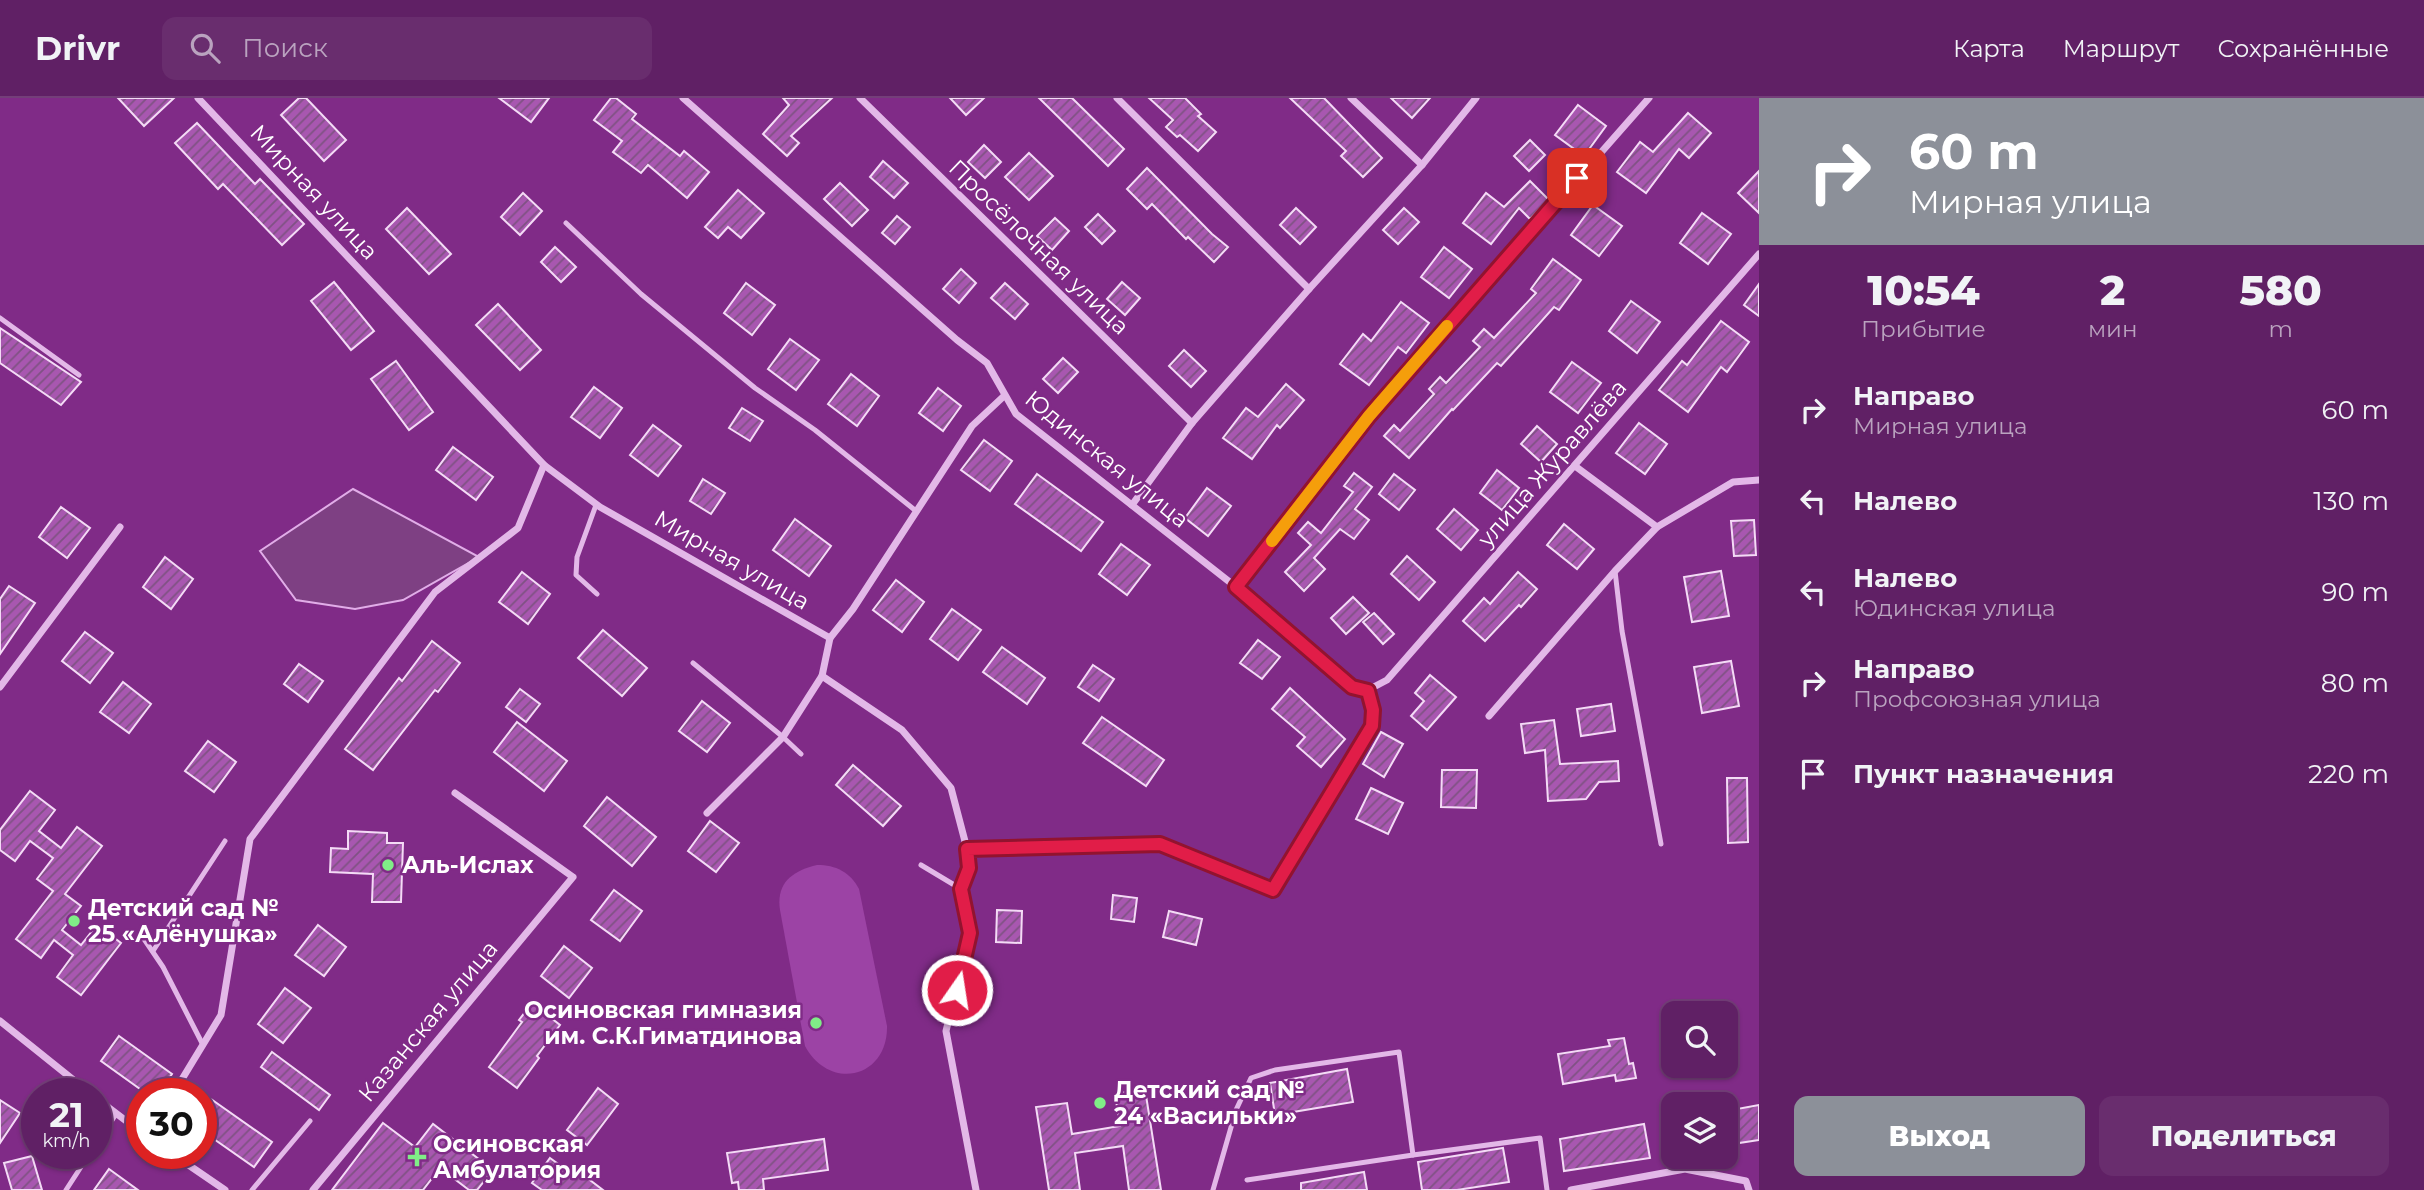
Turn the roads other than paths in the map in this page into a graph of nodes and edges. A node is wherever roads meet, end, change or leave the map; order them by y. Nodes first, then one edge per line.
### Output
1 (198, 98) edge
2 (684, 98) edge
3 (860, 98) edge
4 (1117, 98) edge
5 (1351, 98) edge
6 (1476, 98) edge
7 (1649, 98) edge
8 (1422, 165) junction
9 (566, 223) dead end
10 (1759, 254) edge
11 (1309, 289) junction
12 (0, 318) edge
13 (79, 375) dead end
14 (1004, 396) junction
15 (1192, 423) junction
16 (544, 465) junction
17 (1575, 466) junction
18 (1759, 480) edge
19 (596, 505) junction
20 (1132, 505) junction
21 (916, 511) junction
22 (120, 527) dead end
23 (1657, 527) junction
24 (1615, 571) junction
25 (1236, 587) junction
26 (597, 594) dead end
27 (830, 638) junction
28 (693, 663) dead end
29 (822, 676) junction
30 (0, 687) edge
31 (1368, 691) junction
32 (1489, 716) dead end
33 (783, 737) junction
34 (801, 754) dead end
35 (455, 793) dead end
36 (707, 813) dead end
37 (225, 841) dead end
38 (1661, 844) dead end
39 (967, 849) junction
40 (922, 865) dead end
41 (961, 889) junction
42 (1273, 890) joint
43 (144, 939) dead end
44 (153, 951) junction
45 (0, 1021) edge
46 (203, 1045) junction
47 (71, 1078) edge
48 (183, 1078) edge
49 (112, 1111) edge
50 (116, 1114) junction
51 (112, 1120) edge
52 (126, 1121) edge
53 (310, 1121) dead end
54 (1413, 1155) junction
55 (79, 1169) edge
56 (194, 1169) edge
57 (1685, 1169) joint
58 (1247, 1180) dead end
59 (65, 1190) edge
60 (225, 1190) edge
61 (252, 1190) edge
62 (313, 1190) edge
63 (976, 1190) edge
64 (1213, 1190) edge
65 (1547, 1190) edge
66 (1571, 1190) edge
67 (1748, 1190) edge

1 - 16 street, Мирная улица
2 - 14 street, Юдинская улица
3 - 15 street, Просёлочная улица
4 - 11 street
5 - 8 street
6 - 8 street
7 - 25 street
8 - 11 street
9 - 21 lane
10 - 17 street, улица Журавлёва
11 - 15 street
12 - 13 lane
14 - 20 street, Юдинская улица
14 - 21 street
15 - 20 street
16 - 19 street, Мирная улица
16 - 46 street
17 - 23 street
17 - 31 street, улица Журавлёва
18 - 23 street
19 - 26 lane
19 - 27 street, Мирная улица
20 - 25 street, Юдинская улица
21 - 27 street
22 - 30 street
23 - 24 street
24 - 32 street
24 - 38 lane
25 - 31 street, Юдинская улица
27 - 29 street
28 - 33 lane
29 - 33 street
29 - 39 street
31 - 42 lane
33 - 34 lane
33 - 36 street
35 - 62 street, Казанская улица
37 - 44 lane
39 - 41 street
39 - 42 street
40 - 41 lane
41 - 63 street
43 - 44 lane
44 - 46 lane
45 - 47 street
46 - 48 street
49 - 50 street
50 - 51 lane
50 - 52 street
53 - 61 lane
54 - 58 lane
54 - 64 lane
54 - 65 lane
55 - 59 lane
56 - 60 street
57 - 66 street
57 - 67 street

